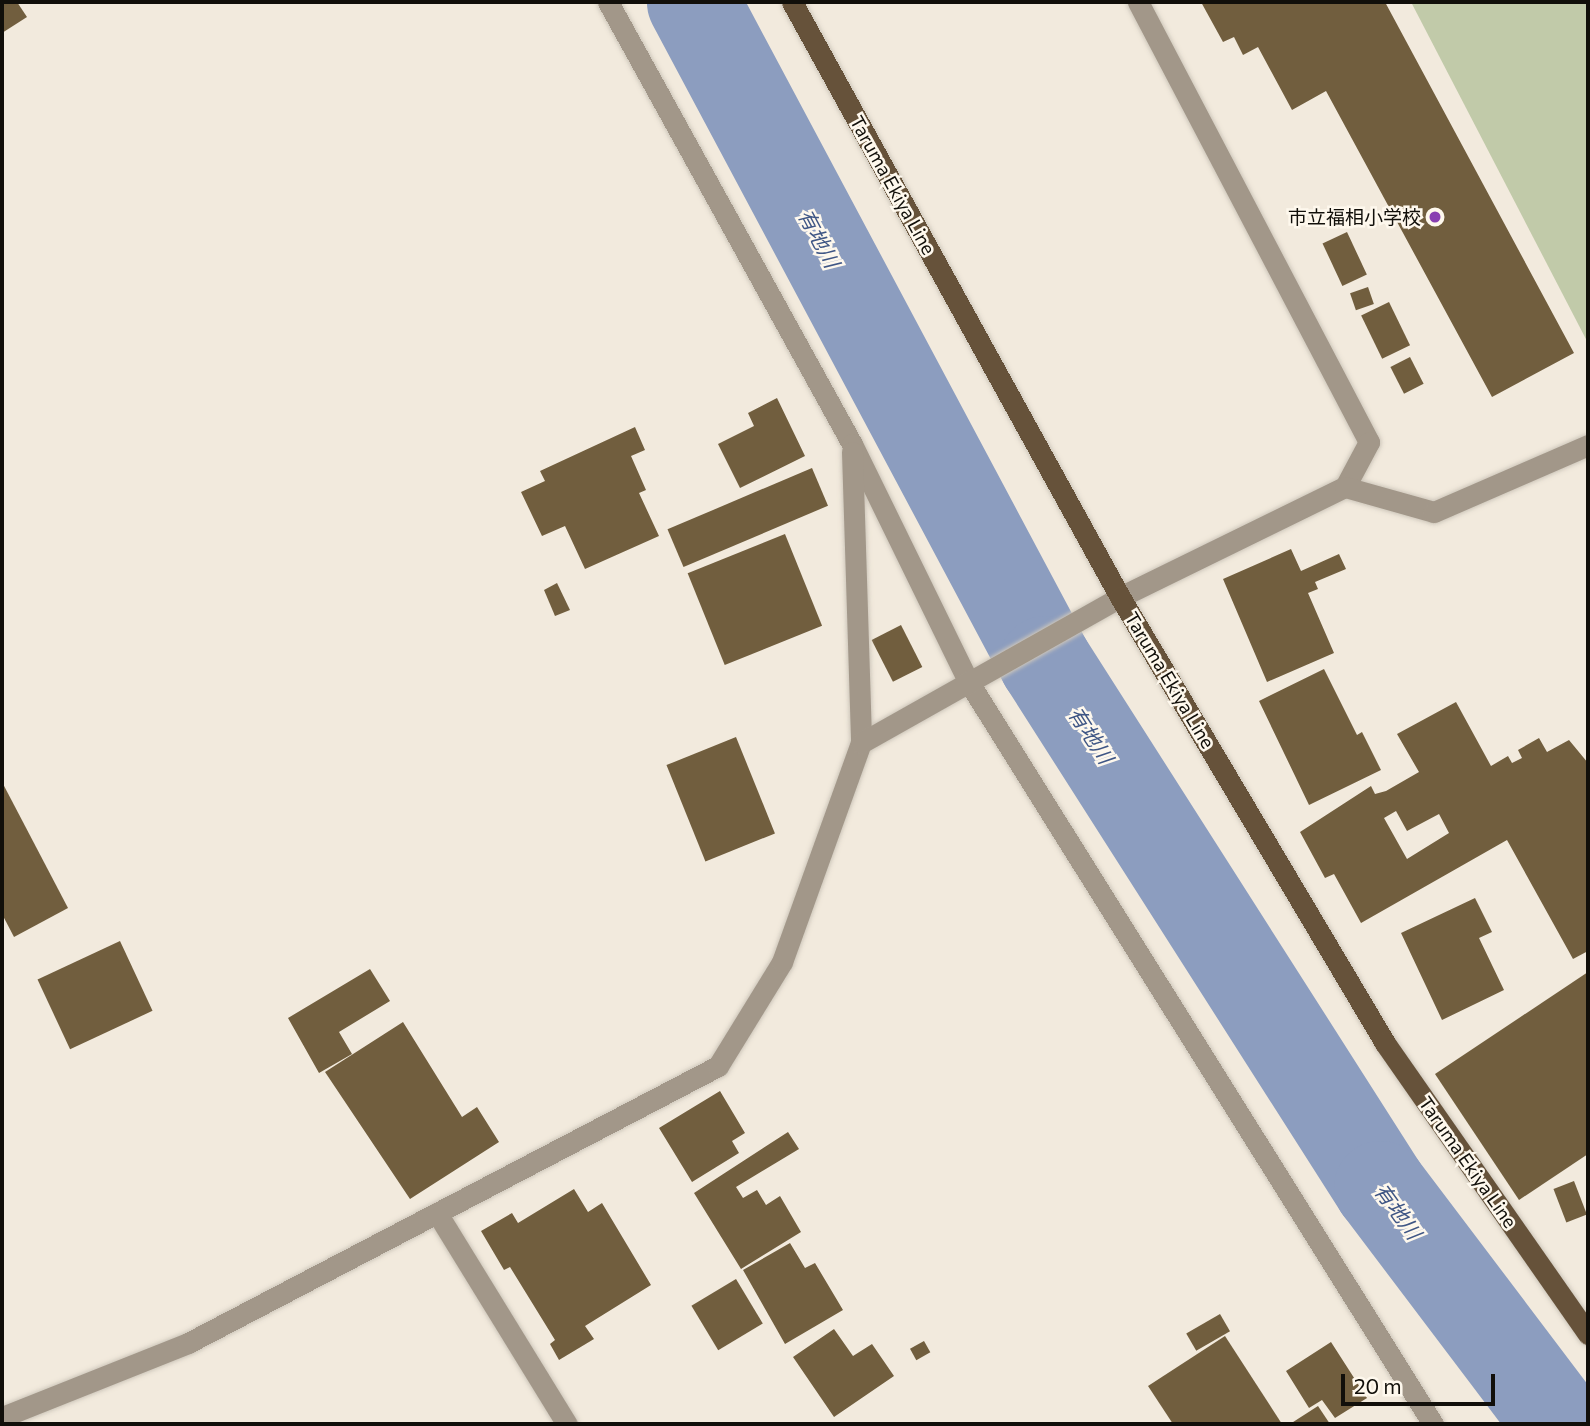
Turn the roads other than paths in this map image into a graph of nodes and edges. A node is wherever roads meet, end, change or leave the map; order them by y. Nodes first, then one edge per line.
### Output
1 (608, 2) edge
2 (792, 2) edge
3 (1138, 2) edge
4 (852, 444) junction
5 (1588, 444) edge
6 (1345, 487) junction
7 (1120, 597) junction
8 (968, 681) junction
9 (861, 743) junction
10 (437, 1213) junction
11 (1588, 1334) edge
12 (2, 1417) edge
13 (567, 1424) edge
14 (1433, 1424) edge

1 - 4 street
2 - 7 main road, Taruma Ekiya Line
3 - 6 street
4 - 8 street
4 - 9 street
5 - 6 street
6 - 7 street
7 - 8 street
7 - 11 main road, Taruma Ekiya Line
8 - 9 street
8 - 14 street
9 - 10 street
10 - 12 street
10 - 13 street

